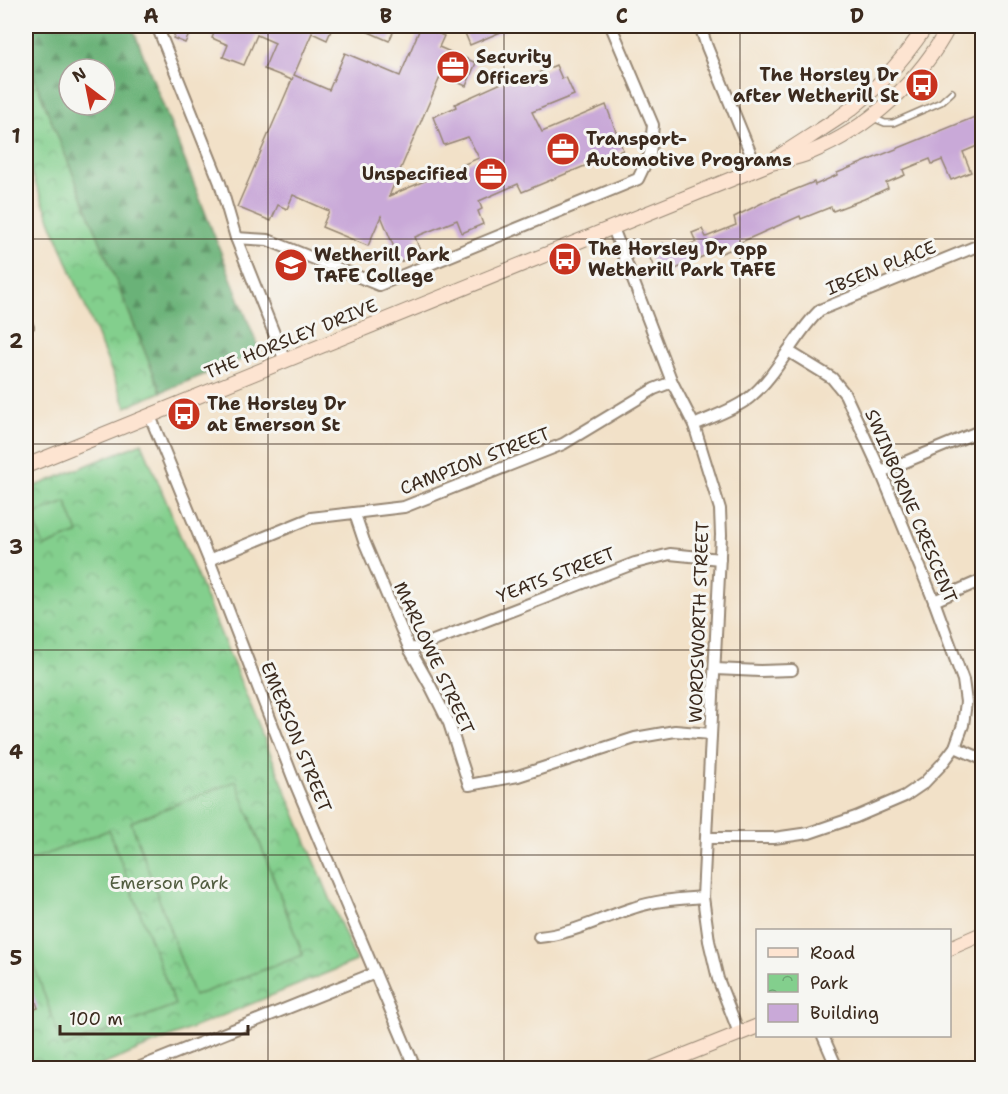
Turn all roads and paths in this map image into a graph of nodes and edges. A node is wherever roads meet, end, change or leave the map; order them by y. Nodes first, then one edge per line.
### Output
1 (157, 26) edge
2 (611, 26) edge
3 (700, 26) edge
4 (926, 26) edge
5 (949, 28) edge
6 (952, 92) dead end
7 (871, 117) junction
8 (771, 163) junction
9 (757, 169) junction
10 (613, 228) junction
11 (236, 238) junction
12 (982, 244) edge
13 (26, 314) edge
14 (31, 327) dead end
15 (788, 351) junction
16 (285, 361) junction
17 (672, 382) junction
18 (150, 416) junction
19 (694, 425) junction
20 (982, 430) edge
21 (26, 466) edge
22 (881, 472) junction
23 (355, 514) junction
24 (720, 559) junction
25 (209, 560) junction
26 (982, 580) edge
27 (934, 601) junction
28 (410, 650) junction
29 (715, 669) junction
30 (792, 669) dead end
31 (711, 734) junction
32 (955, 747) junction
33 (982, 759) edge
34 (707, 838) junction
35 (703, 897) junction
36 (982, 934) edge
37 (539, 938) dead end
38 (951, 948) edge
39 (375, 973) junction
40 (756, 1027) edge
41 (739, 1033) junction
42 (825, 1037) edge
43 (138, 1068) edge
44 (415, 1068) edge
45 (653, 1068) edge
46 (837, 1068) edge

1 - 11 street
2 - 11 street
3 - 9 street
4 - 8 main road, THE HORSLEY DRIVE
5 - 7 main road, THE HORSLEY DRIVE
6 - 7 lane
7 - 8 main road, THE HORSLEY DRIVE
8 - 9 main road, THE HORSLEY DRIVE
9 - 10 main road, THE HORSLEY DRIVE
10 - 16 main road, THE HORSLEY DRIVE
10 - 17 street, WORDSWORTH STREET
11 - 16 street
12 - 15 street, IBSEN PLACE
13 - 14 lane
15 - 19 street, IBSEN PLACE
15 - 22 street, SWINBORNE CRESCENT
16 - 18 main road, THE HORSLEY DRIVE
17 - 19 street, WORDSWORTH STREET
17 - 23 street, CAMPION STREET
18 - 21 main road, THE HORSLEY DRIVE
18 - 25 street, EMERSON STREET
19 - 24 street, WORDSWORTH STREET
20 - 22 street
22 - 27 street, SWINBORNE CRESCENT
23 - 25 street, CAMPION STREET
23 - 28 street, MARLOWE STREET
24 - 28 street, YEATS STREET
24 - 29 street, WORDSWORTH STREET
25 - 39 street, EMERSON STREET
26 - 27 street
27 - 32 street, SWINBORNE CRESCENT
28 - 31 street, MARLOWE STREET
29 - 30 street
29 - 31 street, WORDSWORTH STREET
31 - 34 street, WORDSWORTH STREET
32 - 33 street
32 - 34 street, SWINBORNE CRESCENT
34 - 35 street, WORDSWORTH STREET
35 - 37 street
35 - 41 street, WORDSWORTH STREET
36 - 38 main road
39 - 43 street
39 - 44 street, EMERSON STREET
40 - 41 main road
41 - 45 main road
42 - 46 street

